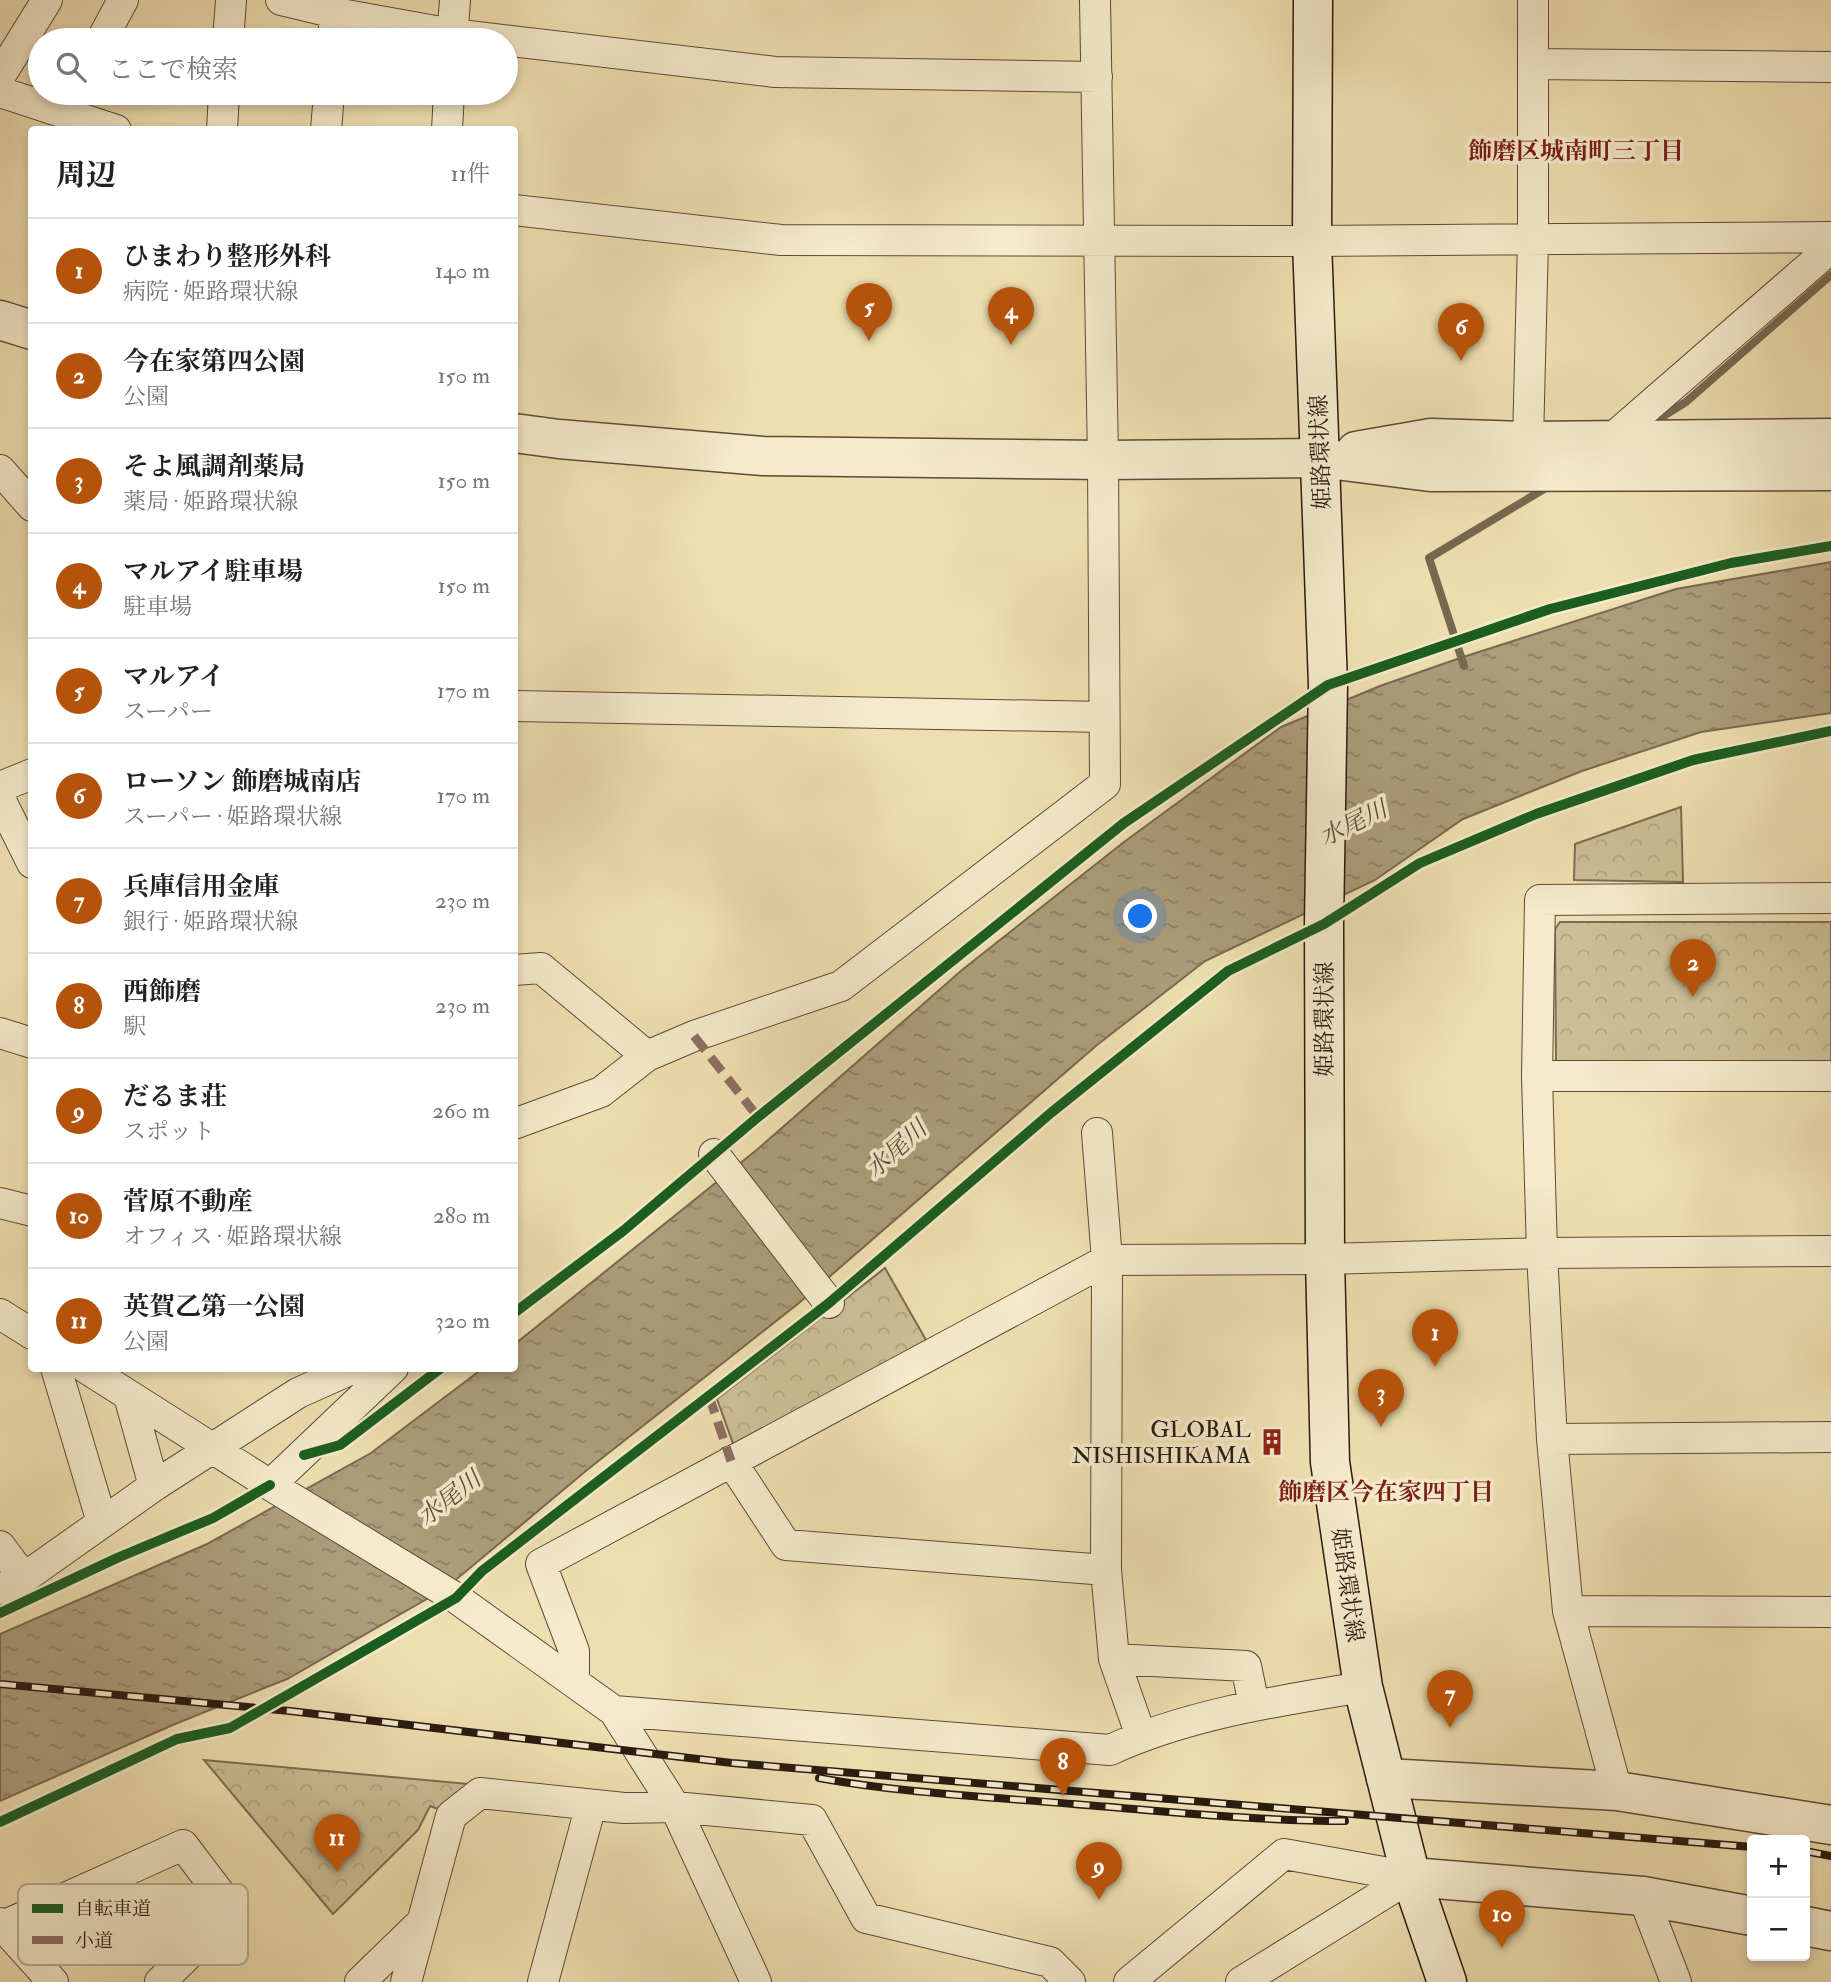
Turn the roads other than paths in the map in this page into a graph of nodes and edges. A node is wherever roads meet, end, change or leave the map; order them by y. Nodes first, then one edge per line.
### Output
1 (47, 0) edge
2 (123, 0) edge
3 (231, 0) edge
4 (281, 0) edge
5 (455, 0) edge
6 (1096, 0) edge
7 (1314, 0) edge
8 (1533, 0) edge
9 (334, 27) edge
10 (30, 28) edge
11 (108, 28) edge
12 (229, 28) edge
13 (453, 28) edge
14 (28, 31) edge
15 (518, 44) edge
16 (1533, 64) junction
17 (1831, 67) edge
18 (0, 76) edge
19 (1097, 77) junction
20 (0, 92) edge
21 (28, 101) edge
22 (40, 105) edge
23 (223, 105) edge
24 (328, 105) edge
25 (448, 105) edge
26 (104, 126) edge
27 (222, 126) edge
28 (326, 126) edge
29 (447, 126) edge
30 (518, 210) edge
31 (1831, 237) edge
32 (1099, 240) junction
33 (1533, 240) junction
34 (1312, 241) junction
35 (1831, 248) edge
36 (0, 320) edge
37 (28, 329) edge
38 (518, 434) edge
39 (1831, 438) edge
40 (1610, 440) junction
41 (1528, 441) junction
42 (1320, 458) junction
43 (1103, 460) junction
44 (0, 470) edge
45 (1831, 471) edge
46 (28, 502) edge
47 (518, 706) edge
48 (1104, 717) junction
49 (28, 776) edge
50 (0, 787) edge
51 (0, 799) edge
52 (28, 855) edge
53 (1831, 898) edge
54 (518, 970) edge
55 (0, 1033) edge
56 (28, 1042) edge
57 (647, 1056) junction
58 (1538, 1076) junction
59 (1831, 1076) edge
60 (518, 1123) edge
61 (1097, 1133) dead end
62 (714, 1154) dead end
63 (0, 1203) edge
64 (28, 1210) edge
65 (1831, 1251) edge
66 (1542, 1253) junction
67 (1325, 1259) junction
68 (1107, 1260) junction
69 (830, 1303) dead end
70 (0, 1314) edge
71 (28, 1332) edge
72 (57, 1372) edge
73 (92, 1372) edge
74 (345, 1372) edge
75 (389, 1372) edge
76 (129, 1396) junction
77 (1831, 1437) edge
78 (1552, 1439) junction
79 (212, 1448) junction
80 (731, 1461) junction
81 (270, 1485) junction
82 (154, 1486) junction
83 (102, 1522) junction
84 (0, 1546) edge
85 (1106, 1570) junction
86 (12, 1583) edge
87 (1568, 1611) junction
88 (1831, 1612) edge
89 (1114, 1659) junction
90 (574, 1681) junction
91 (1363, 1687) junction
92 (1254, 1705) junction
93 (614, 1711) junction
94 (1141, 1736) junction
95 (1386, 1778) junction
96 (1617, 1791) junction
97 (592, 1805) junction
98 (675, 1807) junction
99 (1831, 1825) edge
100 (1411, 1877) junction
101 (93, 1884) edge
102 (213, 1884) edge
103 (1643, 1896) junction
104 (1747, 1915) edge
105 (18, 1917) edge
106 (422, 1922) junction
107 (1, 1924) edge
108 (1810, 1927) edge
109 (1831, 1931) edge
110 (18, 1943) edge
111 (38, 1965) edge
112 (177, 1965) edge
113 (53, 1982) edge
114 (160, 1982) edge
115 (360, 1982) edge
116 (406, 1982) edge
117 (543, 1982) edge
118 (755, 1982) edge
119 (1070, 1982) edge
120 (1129, 1982) edge
121 (1241, 1982) edge
122 (1447, 1982) edge
123 (1676, 1982) edge

1 - 10 street
2 - 11 street
3 - 12 street
4 - 9 street
5 - 13 street
6 - 19 street
7 - 34 street, 姫路環状線
8 - 16 street
14 - 18 street
15 - 19 street
16 - 17 street
16 - 33 street
19 - 32 street
20 - 21 street
22 - 26 street
23 - 27 street
24 - 28 street
25 - 29 street
30 - 32 street
31 - 33 street
32 - 34 street
32 - 43 street
33 - 34 street
33 - 41 street
34 - 42 street, 姫路環状線
35 - 40 street
36 - 37 street
38 - 43 street
39 - 40 street
40 - 41 street
41 - 42 street
42 - 43 street
42 - 45 street
42 - 67 street, 姫路環状線
43 - 48 street
44 - 46 street
47 - 48 street
48 - 57 street
49 - 50 street
51 - 52 street
53 - 58 street
54 - 57 street
55 - 56 street
57 - 60 street
58 - 59 street
58 - 66 street
61 - 68 street
62 - 69 street
63 - 64 street
65 - 66 street
66 - 67 street
66 - 78 street
67 - 68 street
67 - 91 street, 姫路環状線
68 - 80 street
68 - 85 street
70 - 71 street
72 - 83 street
73 - 76 street
74 - 79 street
75 - 81 street
76 - 79 street
76 - 82 street
77 - 78 street
78 - 87 street
79 - 81 street
79 - 82 street
80 - 85 street
80 - 90 street
81 - 90 street
82 - 83 street
83 - 86 street
84 - 86 street
85 - 89 street
87 - 88 street
87 - 96 street
89 - 92 street
89 - 94 street
90 - 93 street
91 - 92 street
91 - 95 street, 姫路環状線
92 - 94 street
93 - 94 street
93 - 98 street
95 - 96 street
95 - 100 street, 姫路環状線
96 - 99 street
97 - 98 street
97 - 106 street
97 - 117 street
98 - 118 street
98 - 119 street
100 - 103 street
100 - 120 street
100 - 121 street
100 - 122 street, 姫路環状線
101 - 102 street
103 - 104 street
103 - 123 street
105 - 107 street
106 - 115 street
106 - 116 street
107 - 110 street
108 - 109 street
111 - 113 street
112 - 114 street

